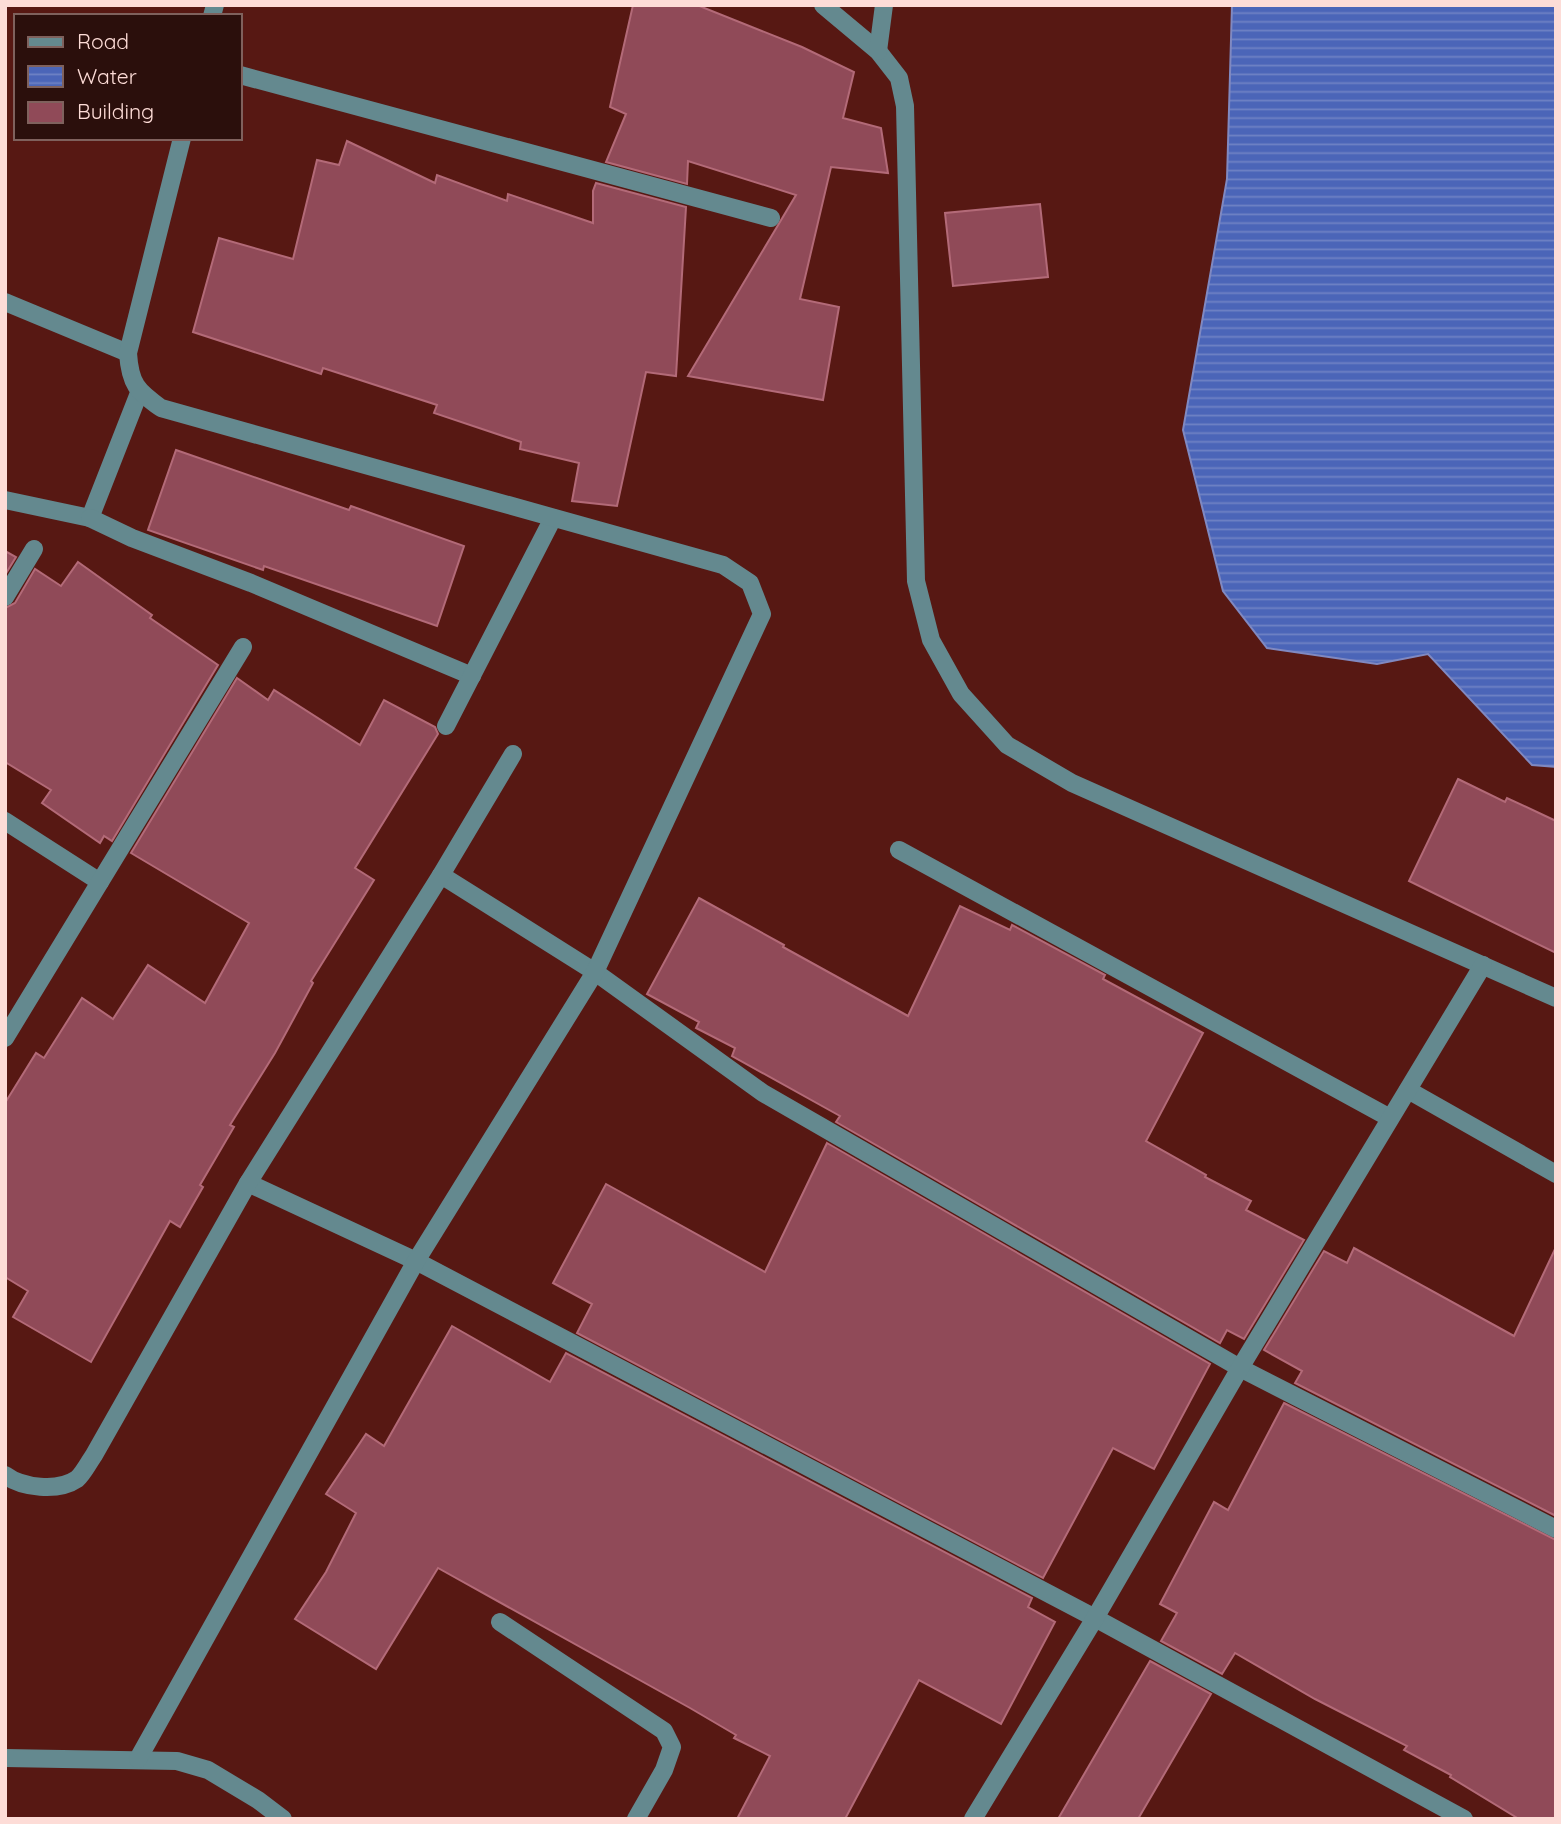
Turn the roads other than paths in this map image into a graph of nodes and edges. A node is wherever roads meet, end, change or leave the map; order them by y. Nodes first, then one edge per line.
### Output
1 (824, 5) edge
2 (884, 5) edge
3 (878, 51) junction
4 (242, 76) edge
5 (181, 140) edge
6 (771, 218) dead end
7 (5, 302) edge
8 (128, 353) junction
9 (139, 393) junction
10 (5, 500) edge
11 (553, 518) junction
12 (90, 519) junction
13 (34, 549) dead end
14 (5, 597) edge
15 (243, 647) dead end
16 (472, 677) junction
17 (446, 726) dead end
18 (513, 754) dead end
19 (5, 821) edge
20 (900, 850) dead end
21 (441, 875) junction
22 (100, 882) junction
23 (1483, 965) junction
24 (595, 972) junction
25 (1556, 998) edge
26 (5, 1038) edge
27 (1408, 1090) junction
28 (1390, 1118) junction
29 (1556, 1174) edge
30 (248, 1183) junction
31 (416, 1261) junction
32 (1240, 1368) junction
33 (5, 1475) edge
34 (1556, 1529) edge
35 (1095, 1618) junction
36 (500, 1622) dead end
37 (138, 1759) junction
38 (9, 1763) edge
39 (283, 1819) edge
40 (636, 1819) edge
41 (973, 1819) edge
42 (1464, 1819) edge

1 - 3 street
2 - 3 street
3 - 23 street
4 - 6 street
5 - 8 street
7 - 8 street
8 - 9 street
9 - 11 street
9 - 12 street
10 - 12 street
11 - 16 street
11 - 24 street
12 - 16 street
13 - 14 street
15 - 22 street
16 - 17 street
18 - 21 street
19 - 22 street
20 - 28 street
21 - 24 street
21 - 30 street
22 - 26 street
23 - 25 street
23 - 27 street
24 - 31 street
24 - 32 street
27 - 28 street
27 - 29 street
28 - 32 street
30 - 31 street
30 - 33 street
31 - 35 street
31 - 37 street
32 - 34 street
32 - 35 street
35 - 41 street
35 - 42 street
36 - 40 street
37 - 38 street
37 - 39 street

